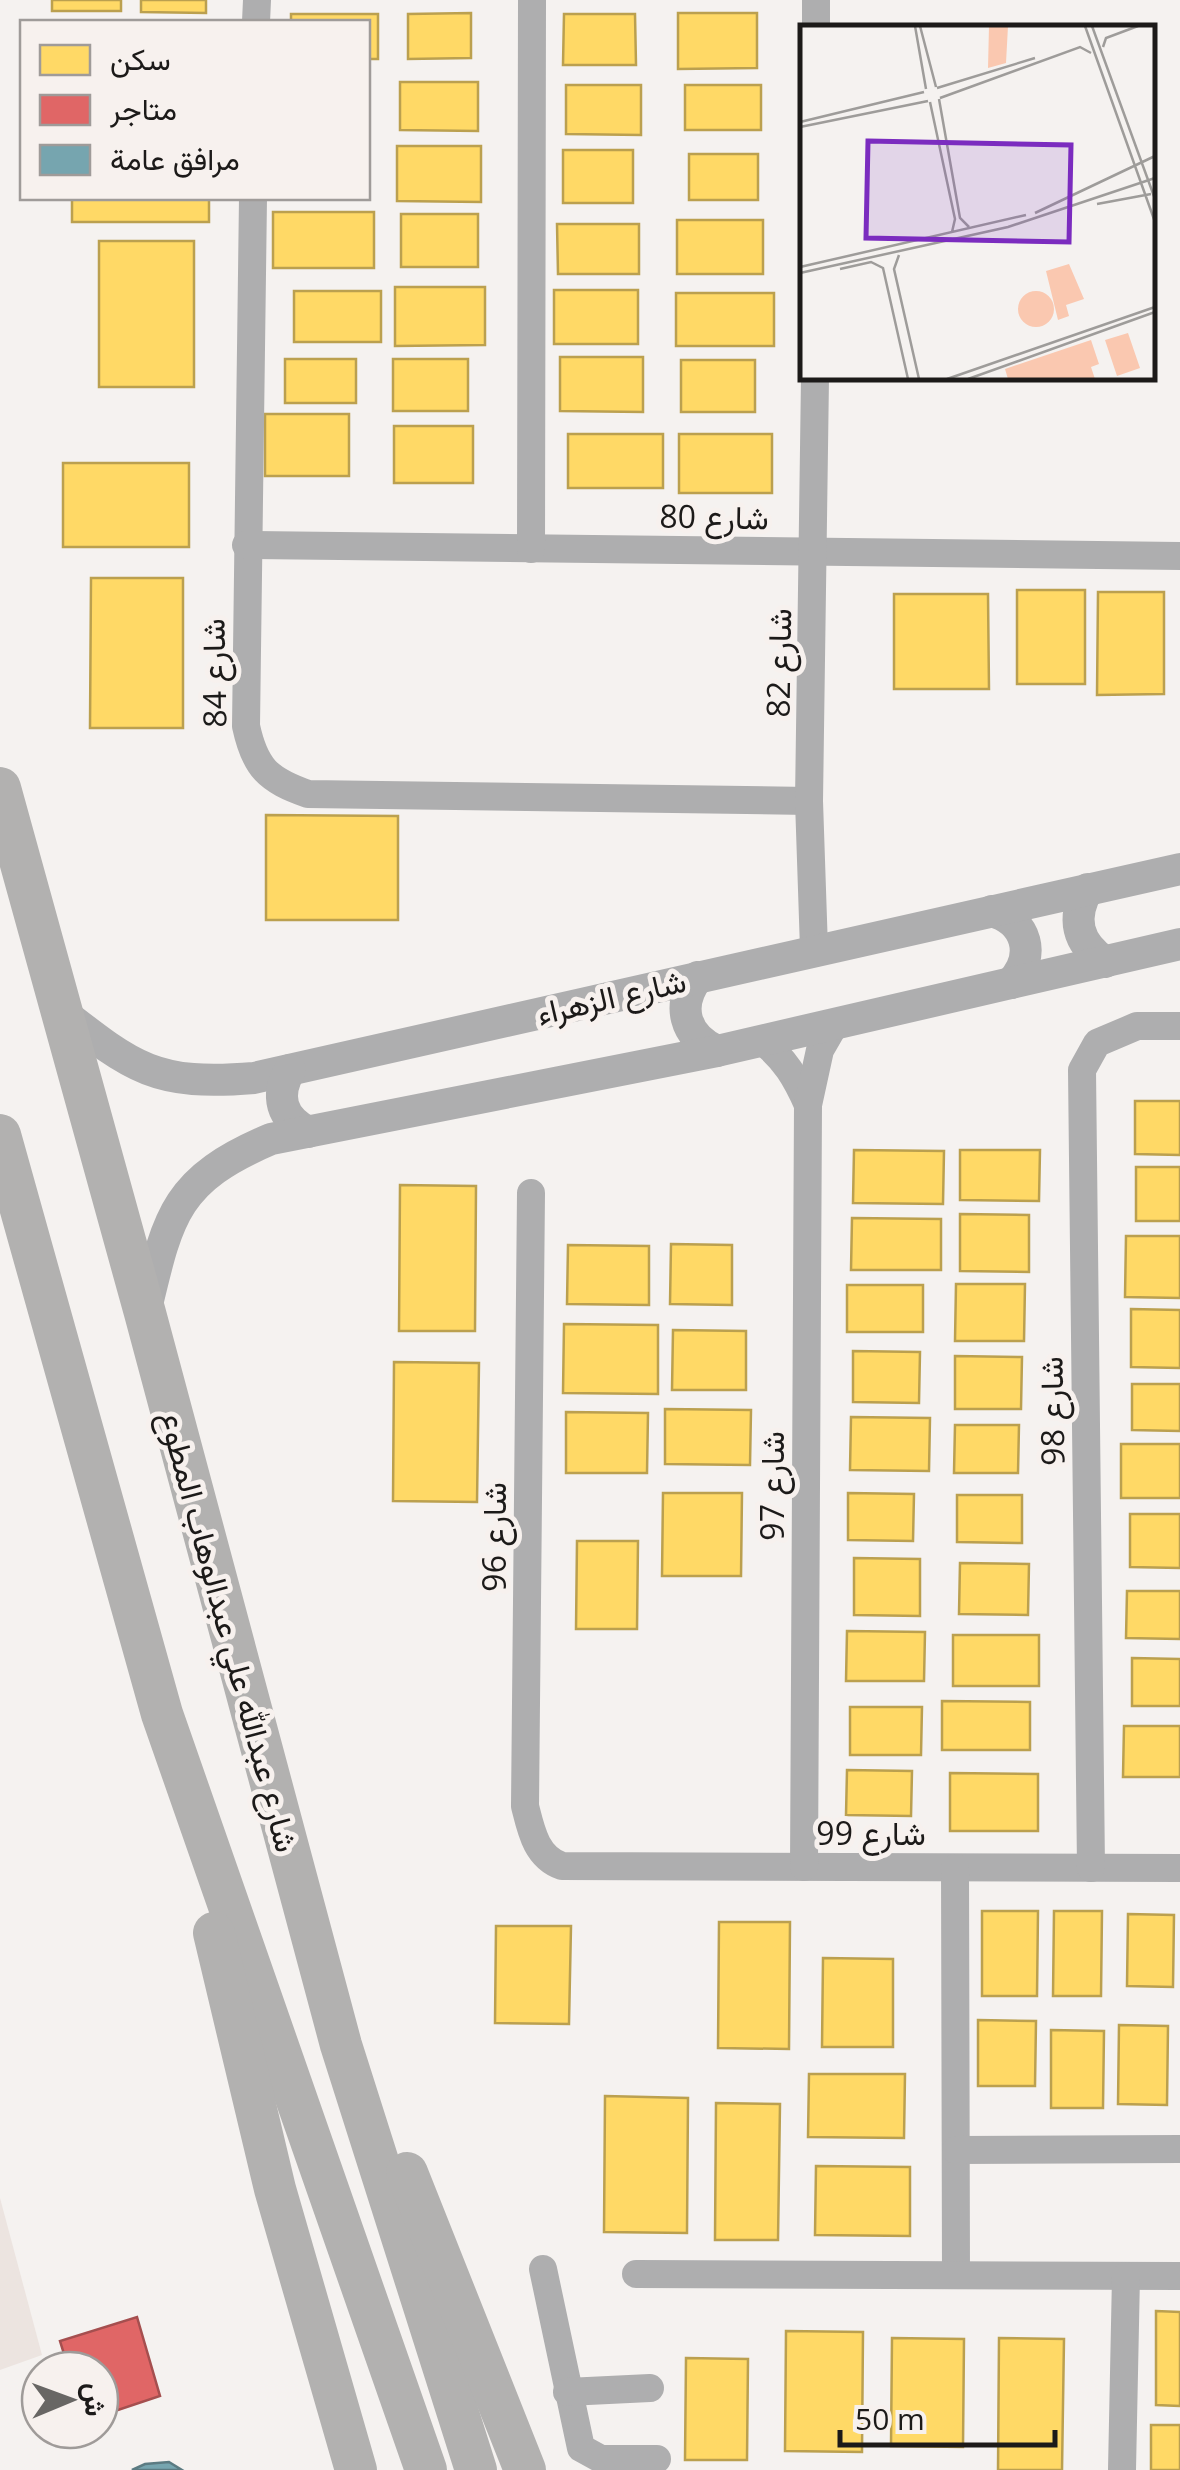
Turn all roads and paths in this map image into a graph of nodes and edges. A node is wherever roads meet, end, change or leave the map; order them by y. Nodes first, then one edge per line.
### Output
1 (532, 0) edge
2 (253, 200) edge
3 (816, 380) edge
4 (246, 545) junction
5 (531, 548) junction
6 (815, 552) junction
7 (1180, 556) edge
8 (0, 788) edge
9 (809, 800) junction
10 (1180, 869) edge
11 (1088, 889) junction
12 (992, 911) junction
13 (1180, 944) edge
14 (814, 950) junction
15 (1106, 962) junction
16 (698, 976) junction
17 (1012, 983) junction
18 (59, 1010) junction
19 (834, 1024) junction
20 (1180, 1026) edge
21 (762, 1040) junction
22 (717, 1050) junction
23 (290, 1070) junction
24 (808, 1105) junction
25 (308, 1132) junction
26 (0, 1135) edge
27 (530, 1193) dead end
28 (145, 1313) junction
29 (162, 1714) junction
30 (562, 1866) joint
31 (804, 1867) junction
32 (954, 1868) junction
33 (1091, 1868) junction
34 (1180, 1868) edge
35 (341, 2045) junction
36 (1180, 2149) edge
37 (956, 2150) junction
38 (542, 2269) dead end
39 (636, 2274) dead end
40 (956, 2276) junction
41 (1126, 2276) junction
42 (1180, 2276) edge
43 (650, 2388) dead end
44 (567, 2392) junction
45 (656, 2458) dead end
46 (356, 2470) edge
47 (426, 2470) edge
48 (476, 2470) edge
49 (524, 2470) edge
50 (1122, 2470) edge

1 - 5 street
2 - 4 street, شارع 84
3 - 6 street, شارع 82
4 - 5 street, شارع 80
4 - 9 street, شارع 84
5 - 6 street, شارع 80
6 - 7 street, شارع 80
6 - 9 street, شارع 82
8 - 18 main road, شارع عبدالله علي عبدالوهاب المطوع
9 - 14 street, شارع 82
10 - 11 street, شارع الزهراء
11 - 12 street, شارع الزهراء
11 - 15 street
12 - 14 street, شارع الزهراء
12 - 17 street
13 - 15 street
14 - 16 street, شارع الزهراء
15 - 17 street
16 - 22 street
16 - 23 street, شارع الزهراء
17 - 19 street
18 - 23 street, شارع الزهراء
18 - 28 main road, شارع عبدالله علي عبدالوهاب المطوع
19 - 21 street
19 - 24 street, شارع 97
20 - 33 street, شارع 98
21 - 22 street
21 - 24 street, شارع 97
22 - 25 street
23 - 25 street
24 - 31 street, شارع 97
25 - 28 street
26 - 29 main road
27 - 30 street, شارع 96
28 - 35 main road, شارع عبدالله علي عبدالوهاب المطوع
29 - 46 main road
29 - 47 main road
30 - 31 street, شارع 99
31 - 32 street, شارع 99
32 - 33 street, شارع 99
32 - 37 street
33 - 34 street, شارع 99
35 - 48 main road, شارع عبدالله علي عبدالوهاب المطوع
35 - 49 main road
36 - 37 street
37 - 40 street
38 - 44 street
39 - 40 street
40 - 41 street
41 - 42 street
41 - 50 street
43 - 44 street
44 - 45 street

